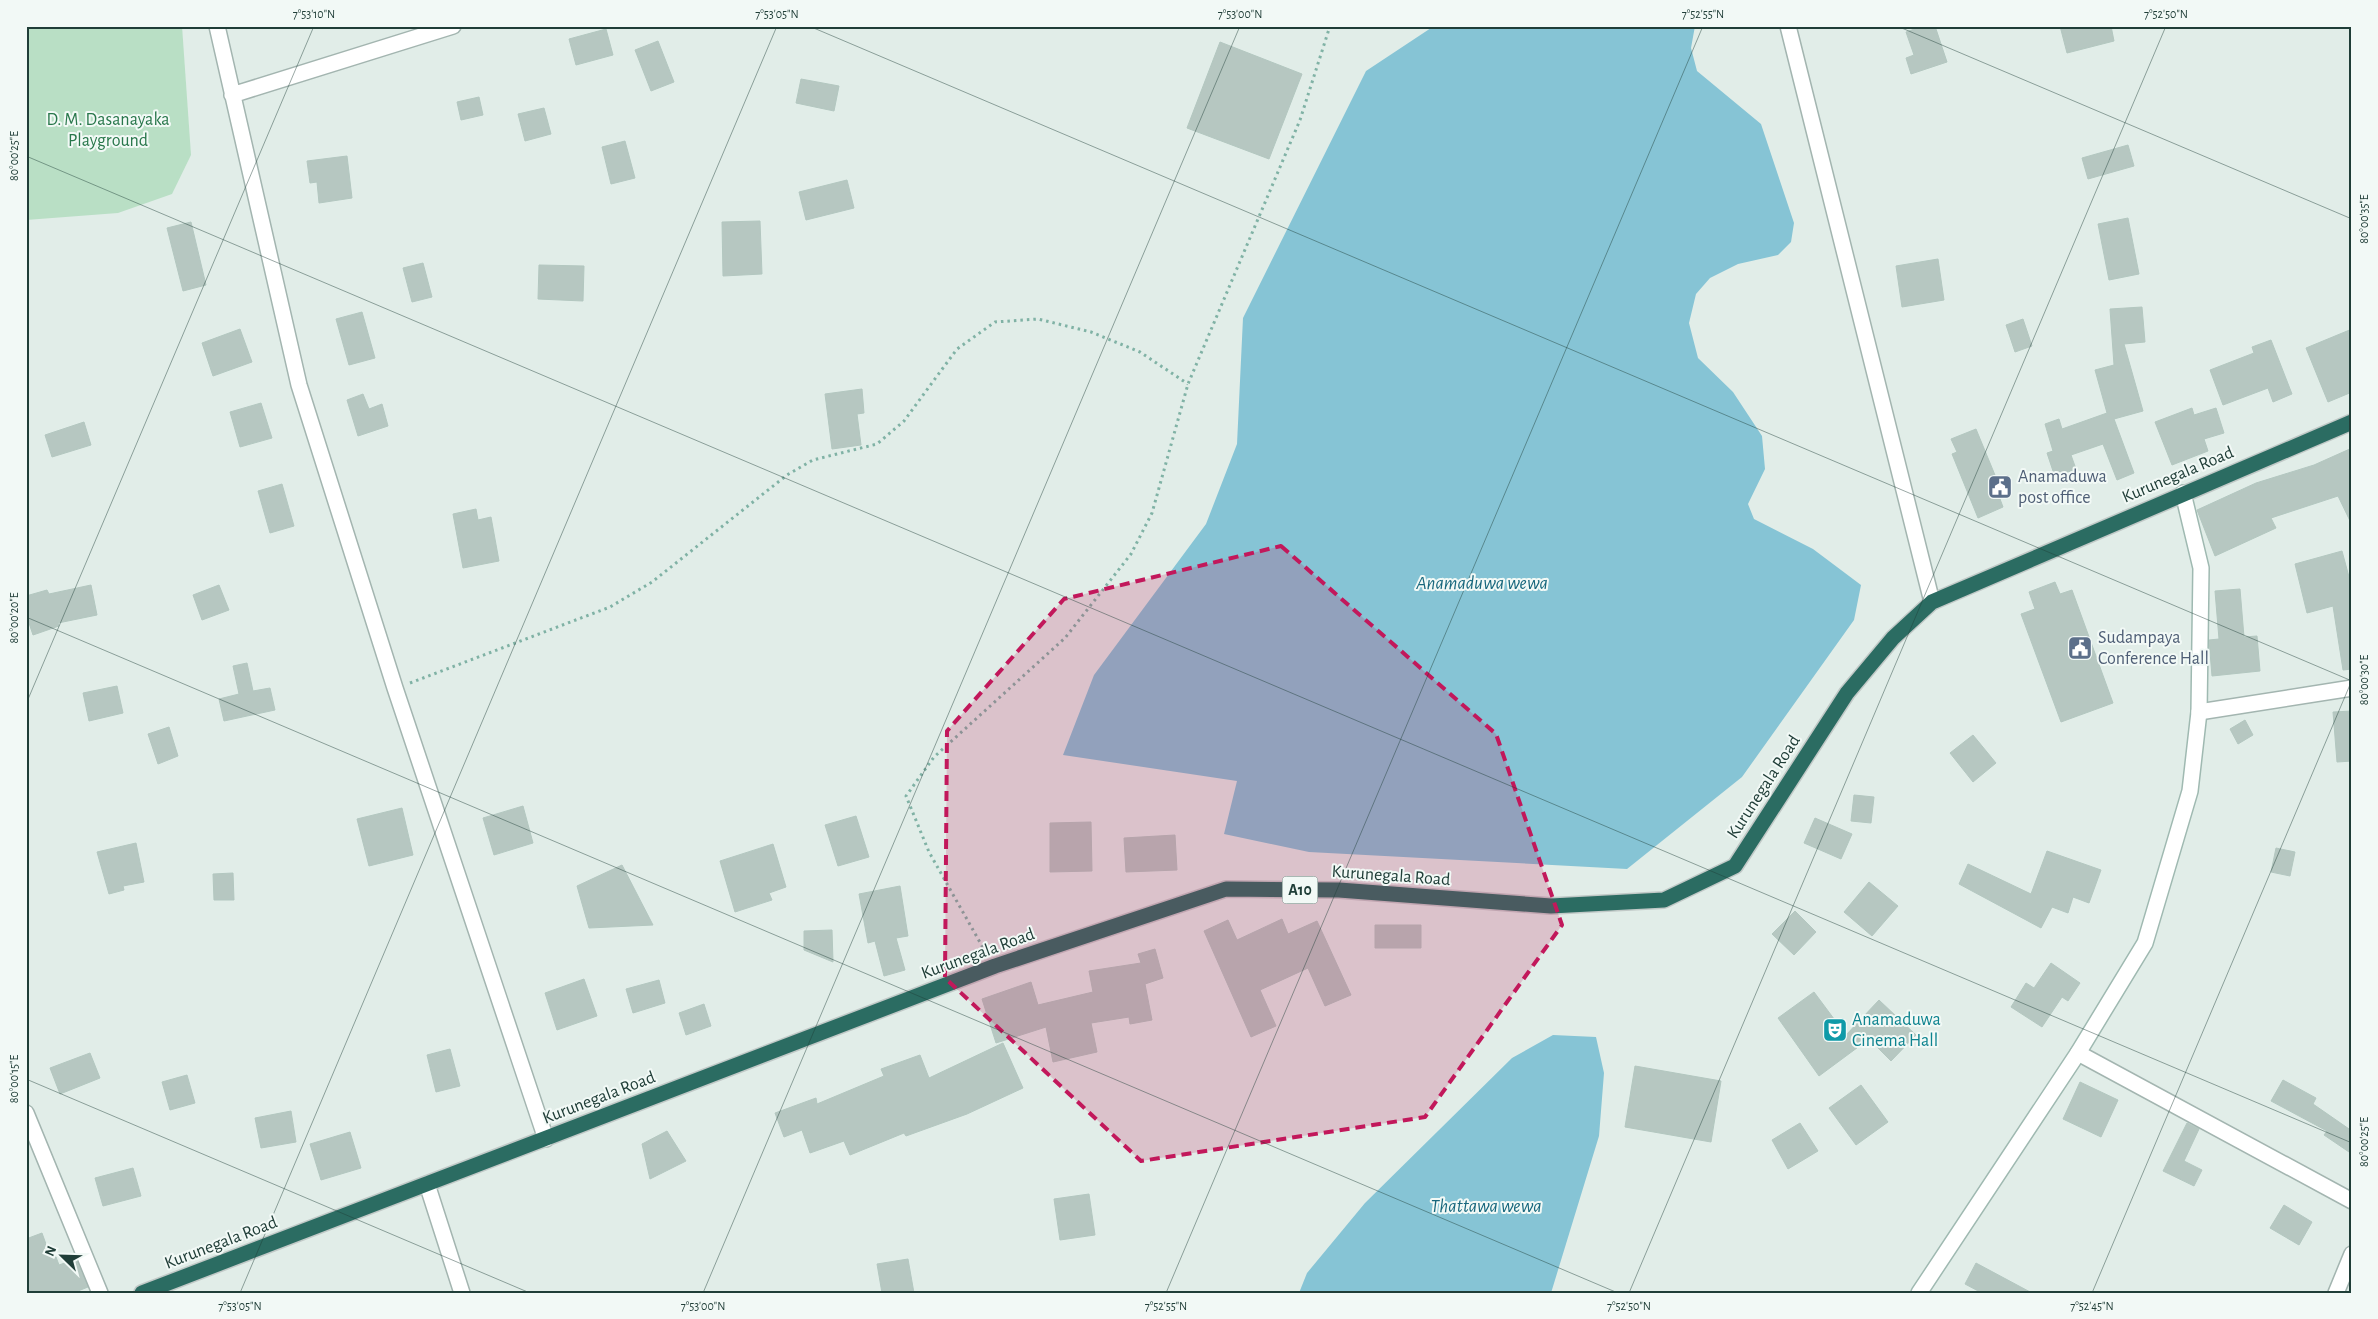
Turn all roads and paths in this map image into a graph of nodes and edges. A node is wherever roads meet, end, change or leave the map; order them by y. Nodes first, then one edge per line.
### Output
1 (217, 26) edge
2 (453, 26) edge
3 (1330, 26) edge
4 (1788, 26) edge
5 (232, 95) junction
6 (1188, 384) junction
7 (2352, 422) edge
8 (2183, 493) junction
9 (1932, 602) junction
10 (395, 688) junction
11 (2352, 688) edge
12 (2199, 712) junction
13 (995, 966) junction
14 (2078, 1053) junction
15 (26, 1113) edge
16 (546, 1139) junction
17 (427, 1184) junction
18 (2352, 1201) edge
19 (2352, 1254) edge
20 (100, 1293) edge
21 (142, 1293) edge
22 (462, 1293) edge
23 (1919, 1293) edge
24 (2336, 1293) edge

1 - 5 street
2 - 5 street
3 - 6 path
4 - 9 street
5 - 10 street
6 - 10 path
6 - 13 path
7 - 8 highway, Kurunegala Road / A10
8 - 9 highway, Kurunegala Road / A10
8 - 12 street
9 - 13 highway, Kurunegala Road / A10
10 - 16 street
11 - 12 street
12 - 14 street
13 - 16 highway, Kurunegala Road / A10
14 - 18 street
14 - 23 street
15 - 20 street
16 - 17 highway, Kurunegala Road / A10
17 - 21 highway, Kurunegala Road / A10
17 - 22 street
19 - 24 street

